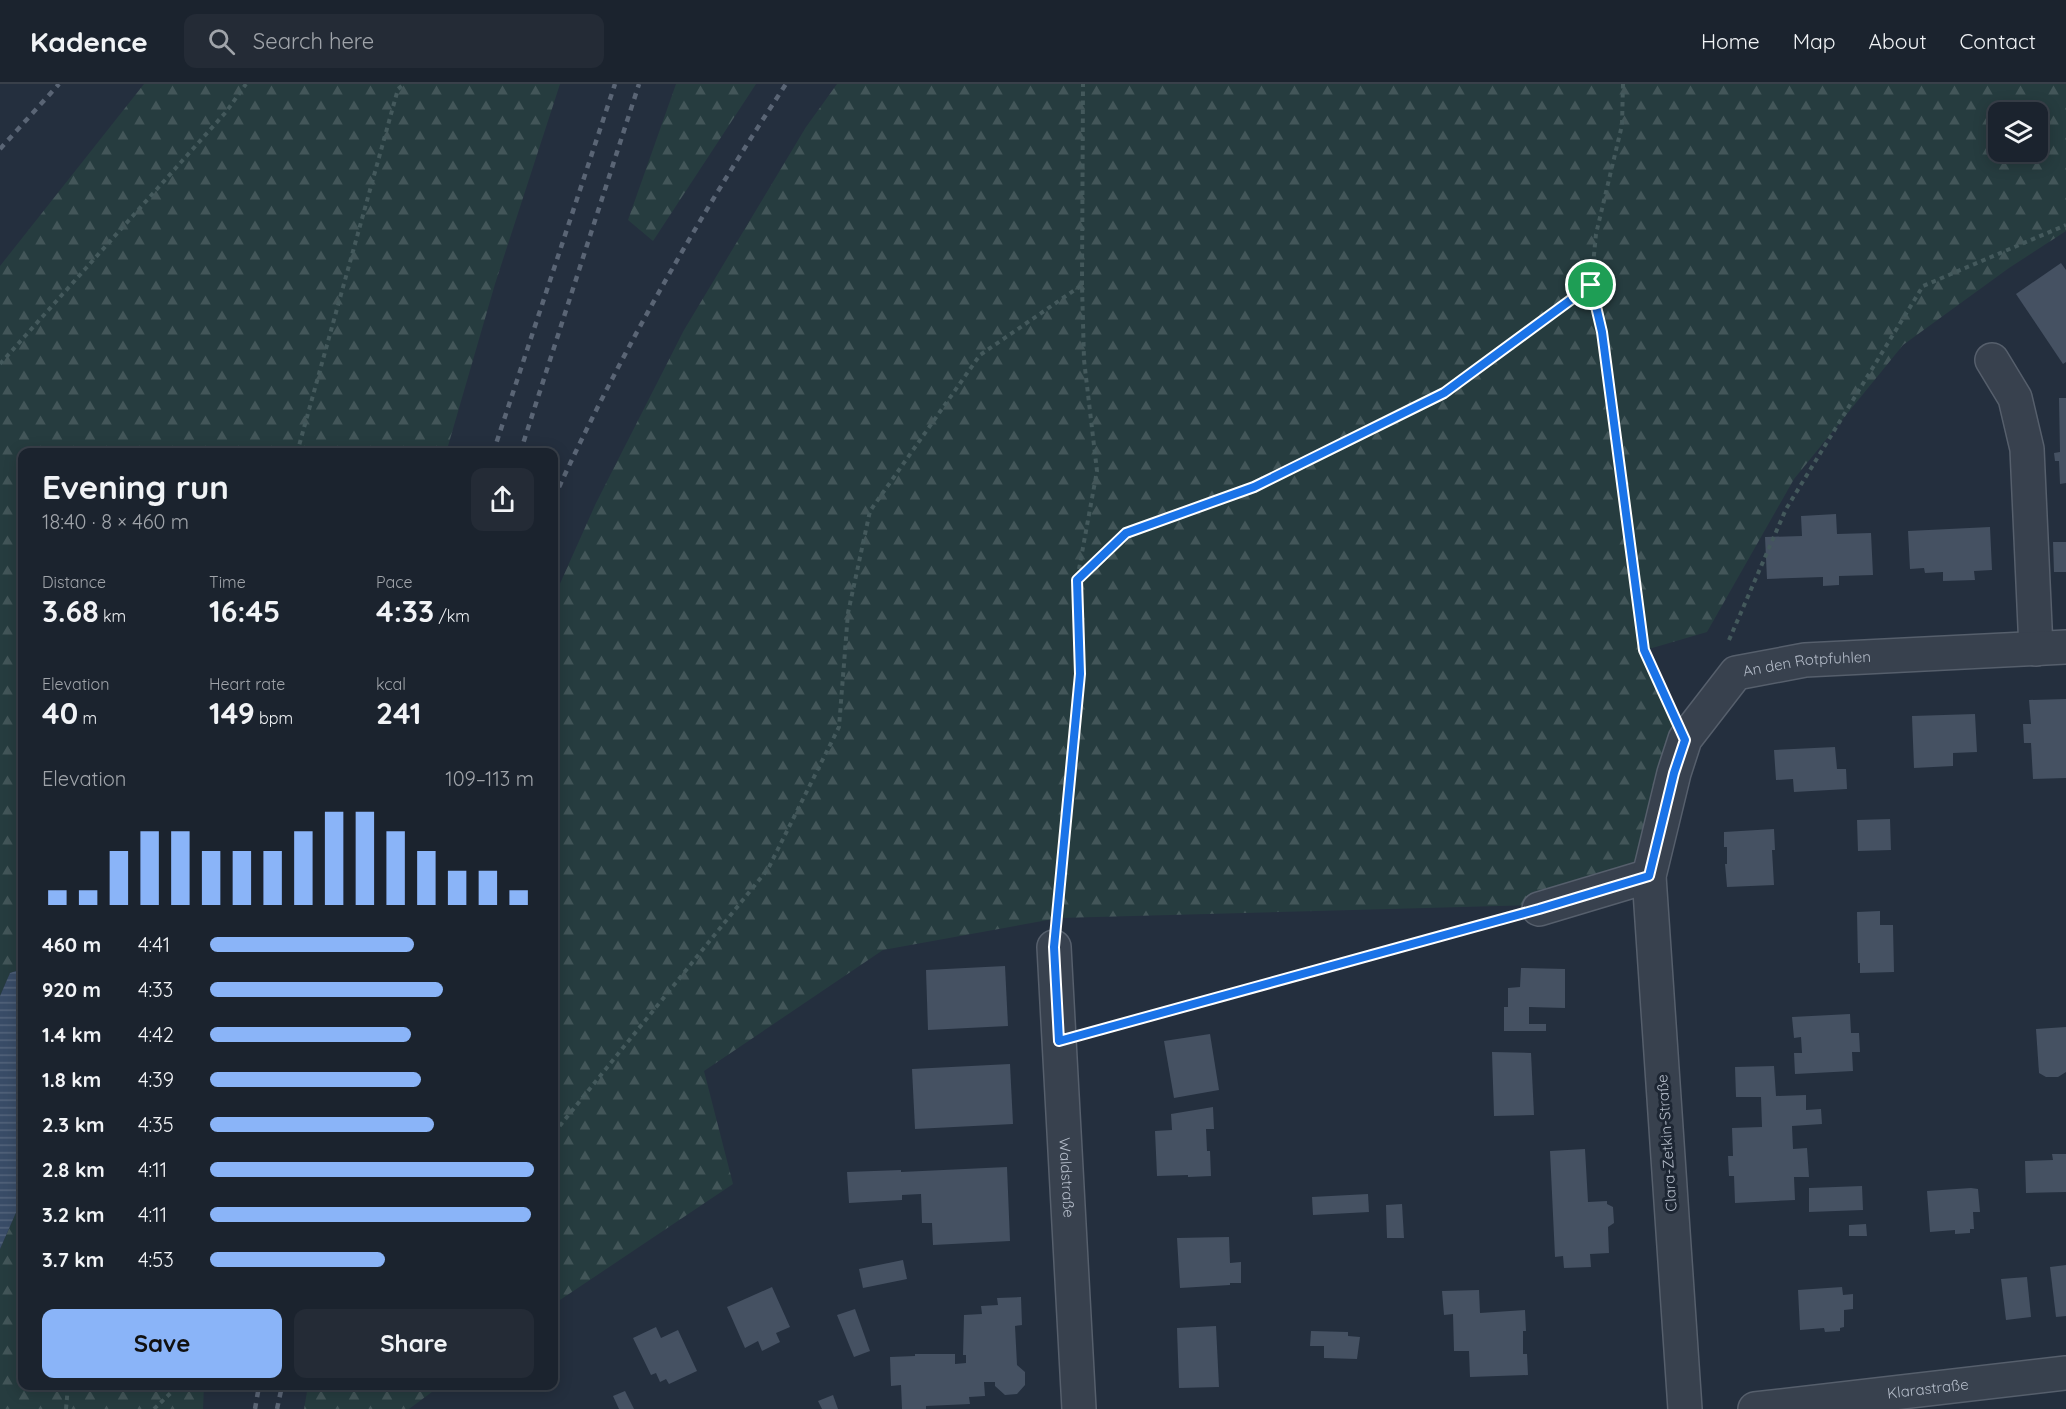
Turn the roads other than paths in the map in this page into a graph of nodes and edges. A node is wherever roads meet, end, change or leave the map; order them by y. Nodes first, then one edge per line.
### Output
1 (1992, 360) dead end
2 (2051, 648) edge
3 (1649, 876) junction
4 (1539, 909) road end
5 (1054, 947) road end
6 (2066, 1373) edge
7 (1079, 1409) edge
8 (1685, 1409) edge
9 (1755, 1409) edge

1 - 2 street, An den Rotpfuhlen
2 - 3 street, An den Rotpfuhlen
3 - 4 street
3 - 8 street, Clara-Zetkin-Straße
5 - 7 street, Waldstraße
6 - 9 street, Klarastraße

